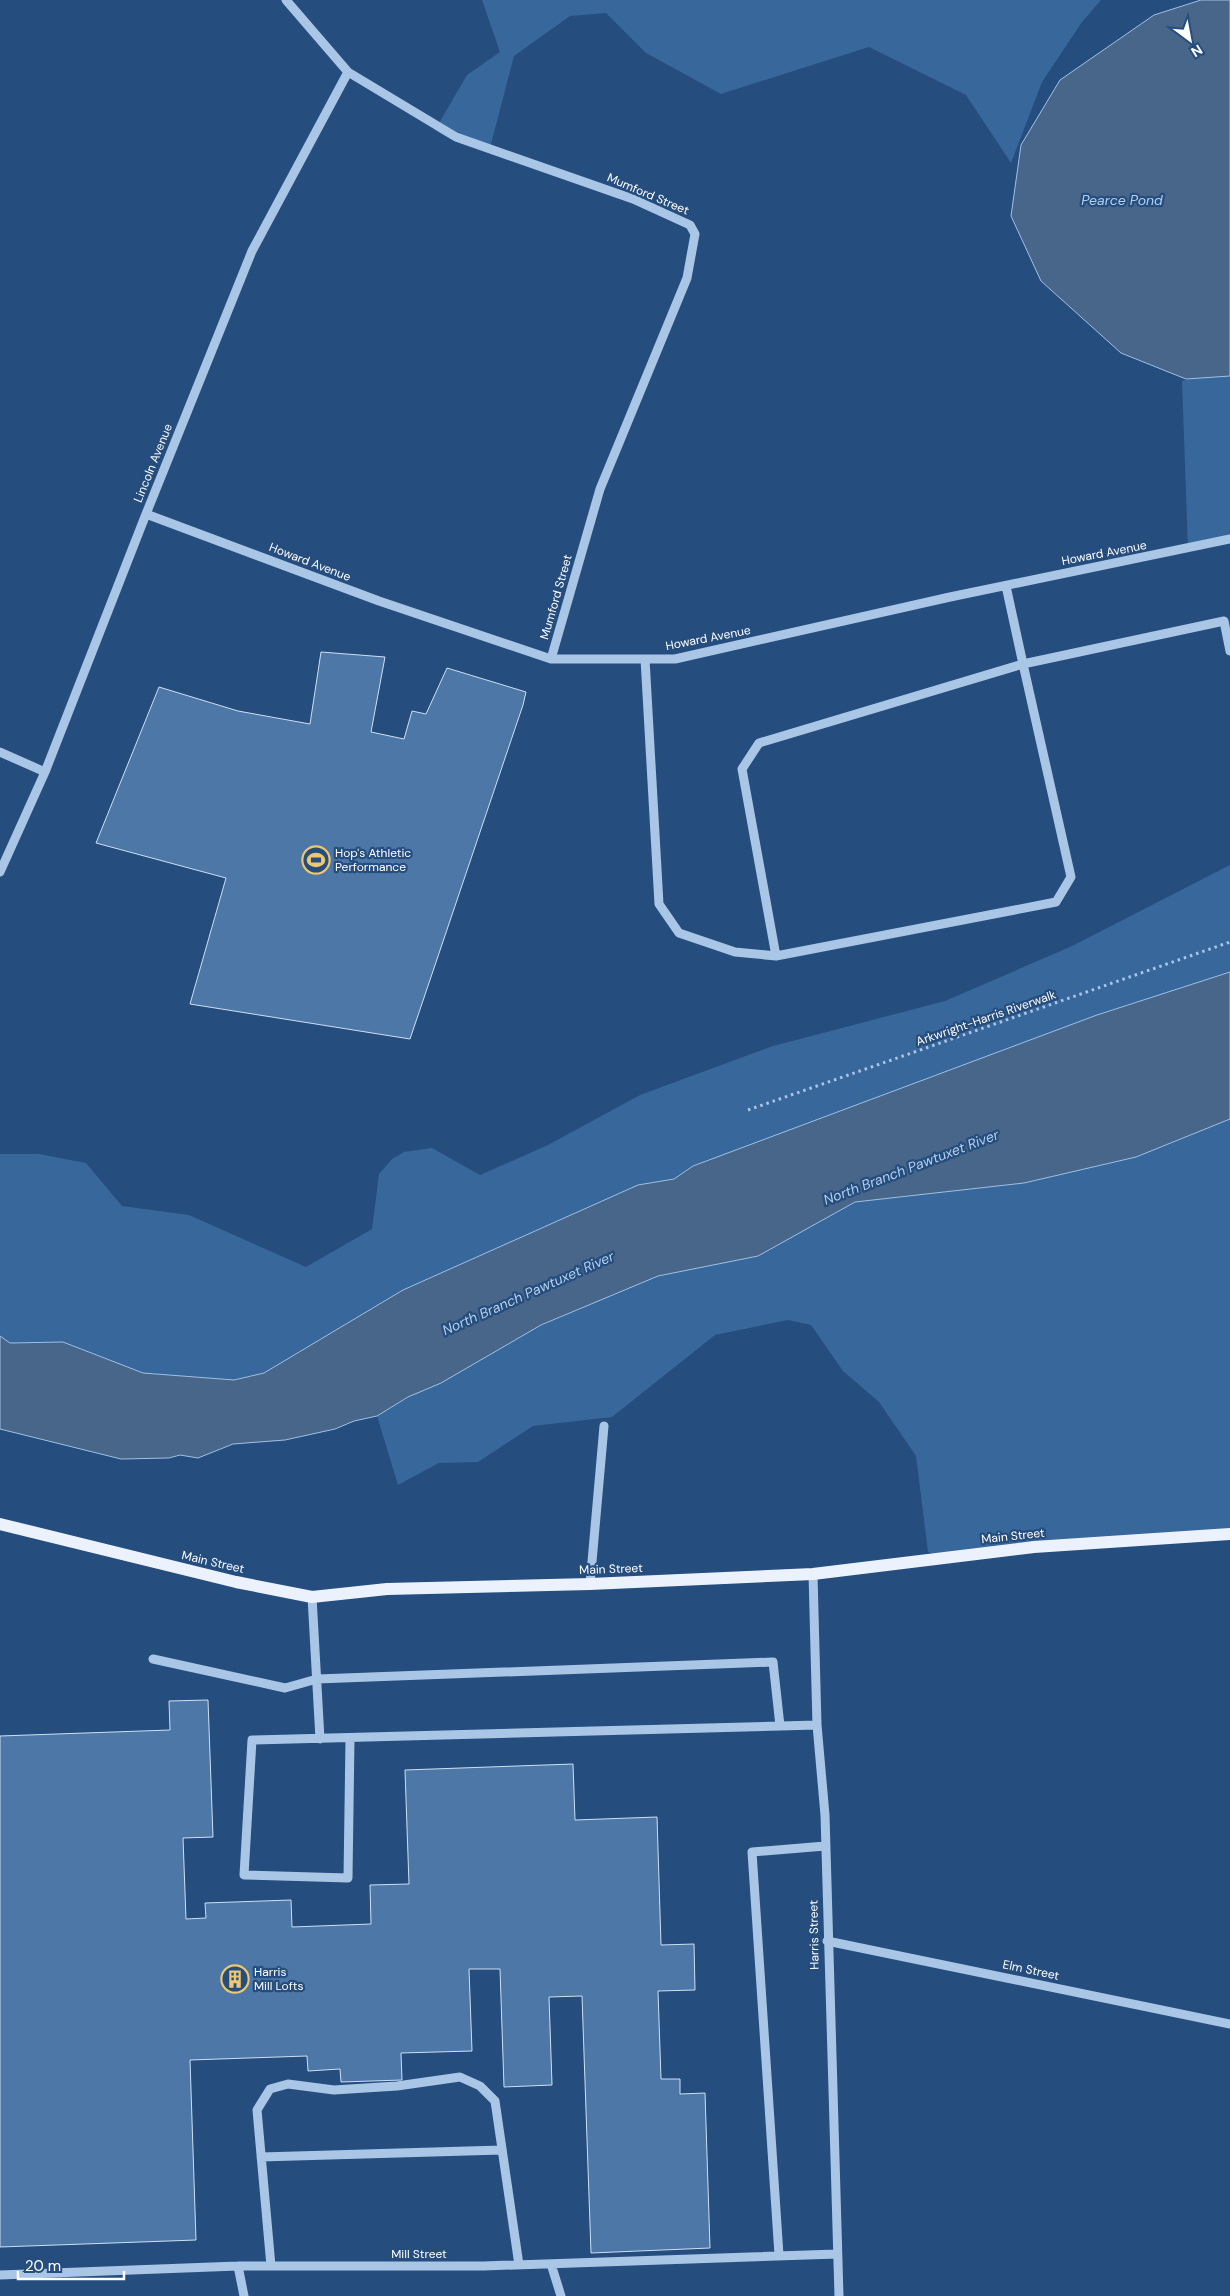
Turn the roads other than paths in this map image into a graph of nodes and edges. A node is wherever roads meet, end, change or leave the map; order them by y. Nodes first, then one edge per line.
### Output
1 (286, 0) edge
2 (348, 72) junction
3 (146, 514) junction
4 (1230, 540) edge
5 (1006, 586) junction
6 (1230, 651) edge
7 (551, 659) junction
8 (645, 659) junction
9 (1022, 664) junction
10 (0, 752) edge
11 (45, 772) junction
12 (0, 872) edge
13 (776, 956) junction
14 (604, 1426) dead end
15 (0, 1524) edge
16 (1230, 1534) edge
17 (813, 1574) junction
18 (590, 1584) junction
19 (312, 1597) junction
20 (153, 1659) dead end
21 (317, 1679) junction
22 (816, 1725) junction
23 (780, 1726) junction
24 (320, 1739) junction
25 (350, 1739) junction
26 (825, 1846) junction
27 (827, 1941) junction
28 (1230, 2024) edge
29 (502, 2150) junction
30 (261, 2157) junction
31 (837, 2254) junction
32 (779, 2256) junction
33 (551, 2264) junction
34 (519, 2265) junction
35 (238, 2266) junction
36 (271, 2266) junction
37 (0, 2274) edge
38 (244, 2296) edge
39 (561, 2296) edge
40 (839, 2296) edge

1 - 2 street, Mumford Street
2 - 3 street, Lincoln Avenue
2 - 7 street, Mumford Street
3 - 7 street, Howard Avenue
3 - 11 street, Lincoln Avenue
4 - 5 street, Howard Avenue
5 - 8 street, Howard Avenue
5 - 9 street
6 - 9 street
7 - 8 street, Howard Avenue
8 - 13 street
9 - 13 street
9 - 13 street
10 - 11 street
11 - 12 street, Lincoln Avenue
14 - 18 street
15 - 19 main road, Main Street
16 - 17 main road, Main Street
17 - 18 main road, Main Street
17 - 22 street, Harris Street
18 - 19 main road, Main Street
19 - 21 street
20 - 21 street
21 - 23 street
21 - 24 street
22 - 23 street
22 - 26 street, Harris Street
23 - 25 street
24 - 25 street
24 - 25 street
26 - 27 street, Harris Street
26 - 32 street
27 - 28 street, Elm Street
27 - 31 street, Harris Street
29 - 30 street
29 - 30 street
29 - 34 street
30 - 36 street
31 - 32 street, Mill Street
31 - 40 street, Harris Street
32 - 33 street, Mill Street
33 - 34 street, Mill Street
33 - 39 street
34 - 36 street, Mill Street
35 - 36 street, Mill Street
35 - 37 street, Mill Street
35 - 38 street

